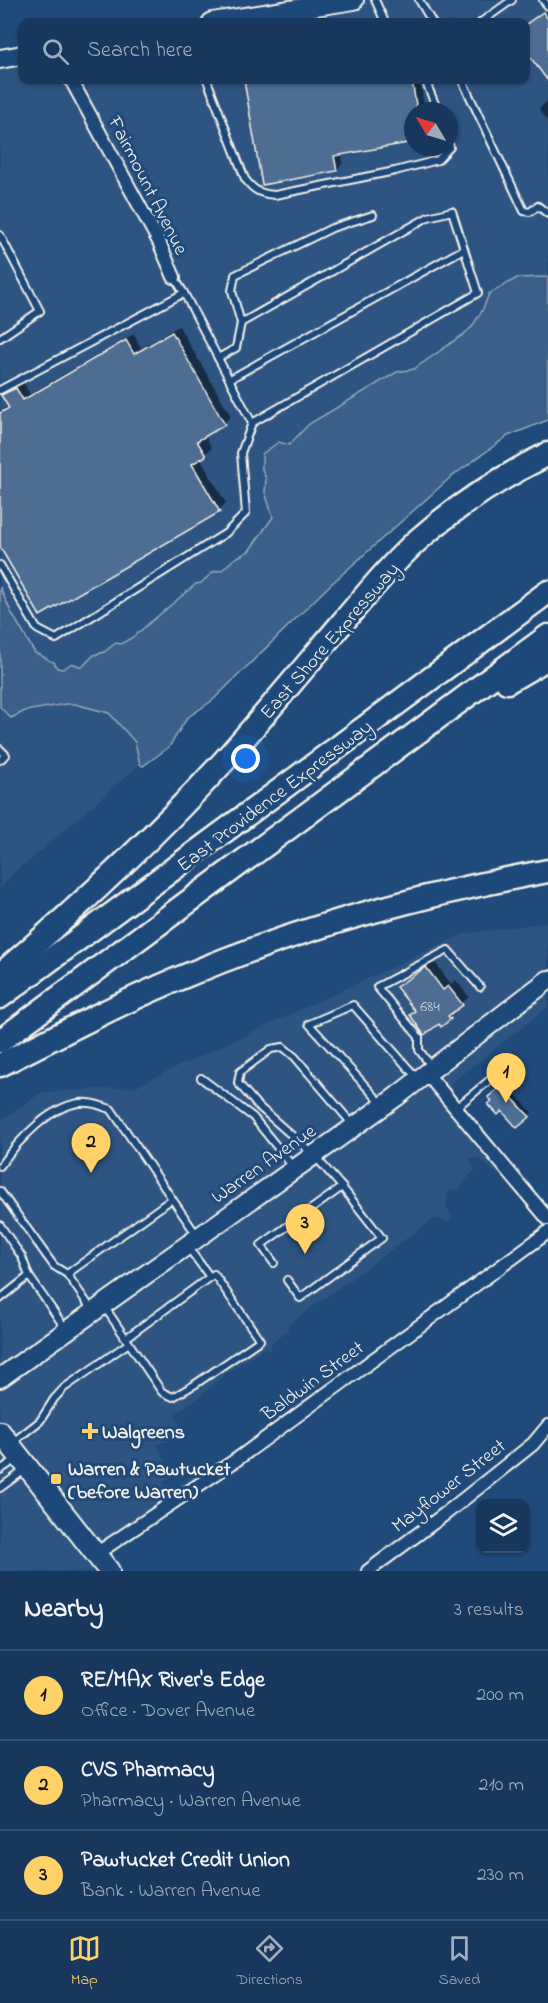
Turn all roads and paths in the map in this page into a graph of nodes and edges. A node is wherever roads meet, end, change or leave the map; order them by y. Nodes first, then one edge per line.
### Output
1 (354, 0) edge
2 (375, 0) edge
3 (419, 0) edge
4 (512, 0) edge
5 (543, 0) edge
6 (332, 2) edge
7 (302, 4) edge
8 (548, 6) edge
9 (232, 18) edge
10 (381, 18) edge
11 (430, 18) edge
12 (487, 18) edge
13 (18, 56) edge
14 (0, 59) edge
15 (73, 84) edge
16 (208, 84) edge
17 (427, 84) edge
18 (464, 84) edge
19 (434, 102) edge
20 (442, 156) edge
21 (548, 214) edge
22 (373, 215) dead end
23 (0, 235) edge
24 (464, 249) junction
25 (174, 277) joint
26 (184, 293) junction
27 (241, 323) junction
28 (0, 338) edge
29 (218, 358) junction
30 (230, 379) junction
31 (0, 390) edge
32 (252, 423) junction
33 (548, 454) edge
34 (0, 565) edge
35 (548, 592) edge
36 (548, 636) edge
37 (548, 658) edge
38 (424, 728) junction
39 (0, 748) edge
40 (0, 760) edge
41 (548, 872) edge
42 (0, 975) edge
43 (548, 980) edge
44 (480, 987) dead end
45 (0, 997) edge
46 (0, 1041) edge
47 (0, 1065) edge
48 (504, 1068) dead end
49 (426, 1074) junction
50 (201, 1078) dead end
51 (383, 1106) junction
52 (456, 1108) junction
53 (355, 1126) junction
54 (314, 1155) junction
55 (0, 1166) edge
56 (294, 1169) junction
57 (342, 1187) junction
58 (0, 1191) edge
59 (172, 1199) junction
60 (548, 1219) edge
61 (0, 1225) edge
62 (548, 1232) edge
63 (192, 1241) junction
64 (274, 1263) dead end
65 (67, 1274) junction
66 (28, 1276) junction
67 (210, 1277) junction
68 (287, 1280) dead end
69 (0, 1299) edge
70 (99, 1309) junction
71 (67, 1331) junction
72 (127, 1340) junction
73 (0, 1378) edge
74 (548, 1426) edge
75 (14, 1450) edge
76 (0, 1470) edge
77 (0, 1488) edge
78 (96, 1554) junction
79 (109, 1571) edge
80 (368, 1571) edge

1 - 6 main road
2 - 10 lane
3 - 11 lane
4 - 12 lane
5 - 8 lane
6 - 7 main road
7 - 9 main road
13 - 14 main road
15 - 25 street, Fairmount Avenue
16 - 20 lane
17 - 19 lane
18 - 21 lane
22 - 27 lane
23 - 28 lane
24 - 27 lane
24 - 30 lane
24 - 32 lane
25 - 26 lane
26 - 29 lane
26 - 31 lane
27 - 29 lane
29 - 30 lane
30 - 32 lane
32 - 34 lane
33 - 42 highway, East Shore Expressway
35 - 45 highway, East Providence Expressway
36 - 38 highway, East Providence Expressway
37 - 38 highway
38 - 46 highway, East Providence Expressway
39 - 40 lane
41 - 47 highway
43 - 49 main road, Warren Avenue
44 - 49 lane
48 - 52 lane
49 - 51 main road, Warren Avenue
49 - 51 lane
49 - 52 street
50 - 56 lane
51 - 53 main road, Warren Avenue
52 - 60 street
53 - 54 main road, Warren Avenue
53 - 54 lane
54 - 56 main road, Warren Avenue
54 - 57 lane
55 - 59 lane
56 - 63 main road, Warren Avenue
57 - 64 lane
57 - 68 lane
58 - 65 lane
59 - 63 lane
59 - 65 lane
61 - 66 lane
62 - 78 street, Baldwin Street
63 - 67 lane
63 - 70 main road, Warren Avenue
65 - 70 lane
66 - 69 lane
66 - 71 lane
67 - 72 lane
67 - 72 lane
70 - 71 main road, Warren Avenue
70 - 72 lane
71 - 73 main road, Warren Avenue
72 - 75 lane
74 - 80 street, Mayflower Street
75 - 76 lane
75 - 77 lane
75 - 78 main road
78 - 79 main road

